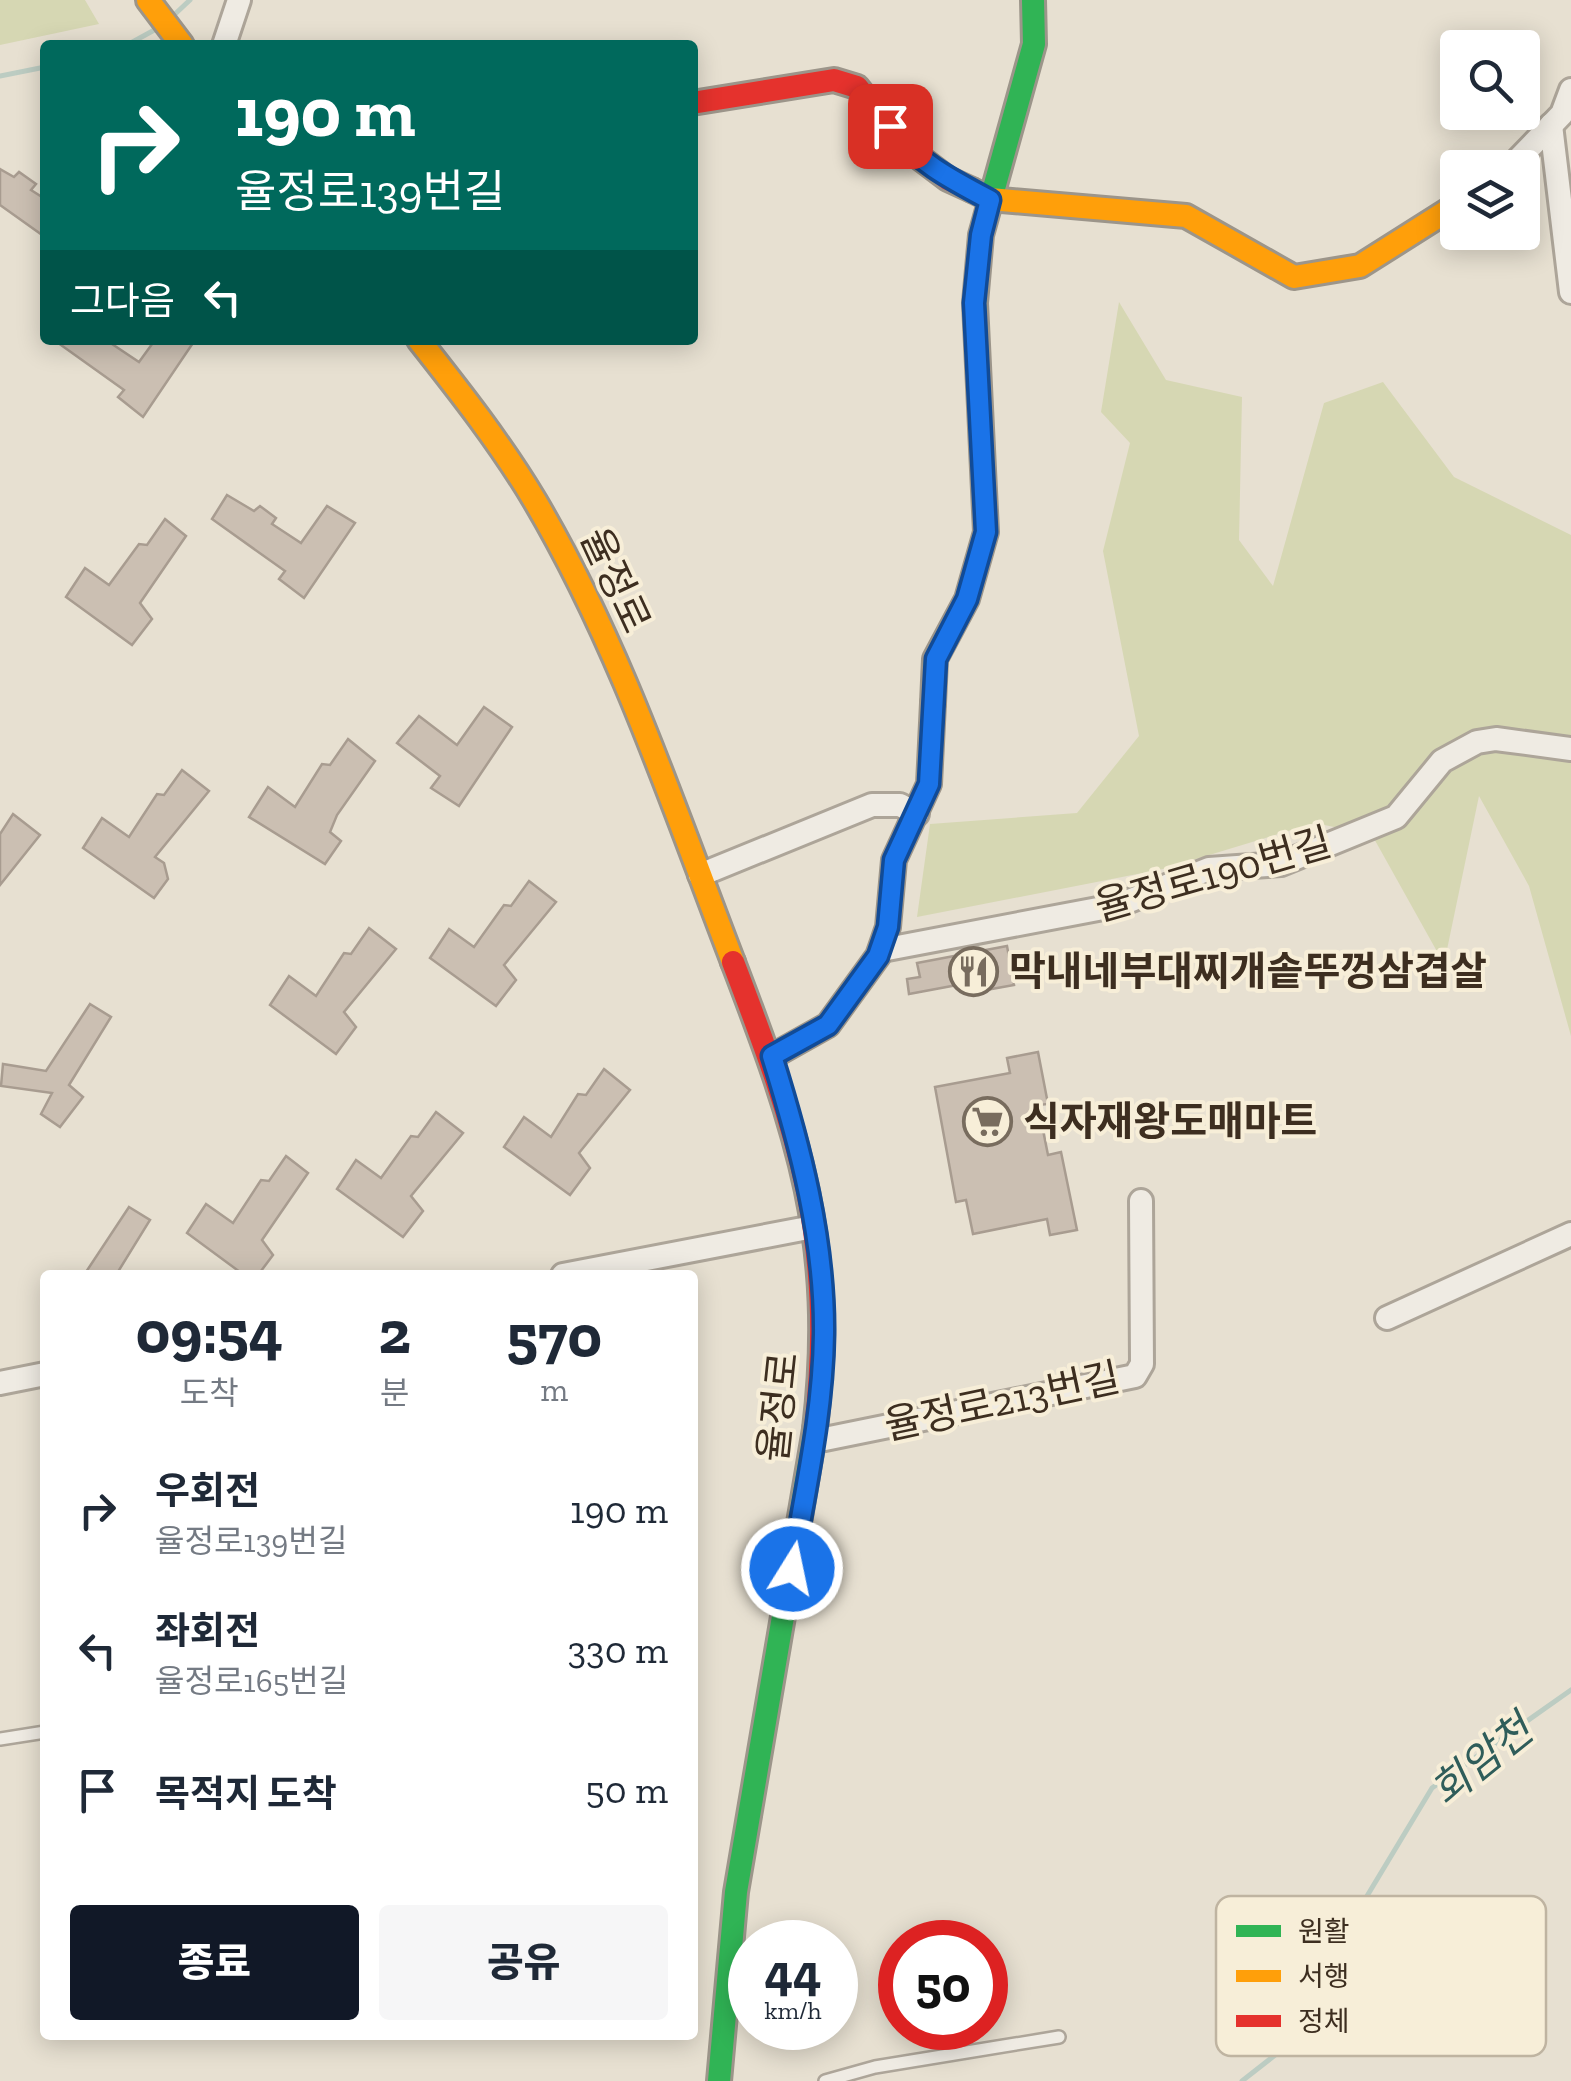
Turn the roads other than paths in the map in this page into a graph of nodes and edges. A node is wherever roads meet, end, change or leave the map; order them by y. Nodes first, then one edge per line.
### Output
1 (239, 0) edge
2 (1033, 0) edge
3 (150, 2) edge
4 (178, 40) edge
5 (226, 40) edge
6 (1571, 90) edge
7 (698, 102) edge
8 (1552, 124) junction
9 (1527, 150) edge
10 (990, 200) junction
11 (1440, 215) edge
12 (1571, 292) edge
13 (424, 345) edge
14 (1571, 749) edge
15 (917, 814) junction
16 (700, 876) junction
17 (882, 950) junction
18 (772, 1056) junction
19 (1141, 1201) dead end
20 (813, 1227) junction
21 (1571, 1234) edge
22 (589, 1270) edge
23 (1387, 1318) dead end
24 (40, 1375) edge
25 (0, 1383) edge
26 (815, 1440) junction
27 (40, 1733) edge
28 (0, 1739) edge
29 (1059, 2037) dead end
30 (725, 2080) edge
31 (825, 2081) edge

1 - 5 street
2 - 10 street
3 - 4 street
6 - 8 street
7 - 10 street
8 - 9 street
8 - 12 street
10 - 11 street
10 - 15 street
13 - 16 street, 율정로
14 - 17 street, 율정로190번길
15 - 16 street
15 - 17 street
16 - 18 street, 율정로
17 - 18 street
18 - 20 street, 율정로
19 - 26 street, 율정로213번길
20 - 22 street
20 - 26 street, 율정로
21 - 23 street
24 - 25 street
26 - 30 street, 율정로
27 - 28 lane
29 - 31 lane

